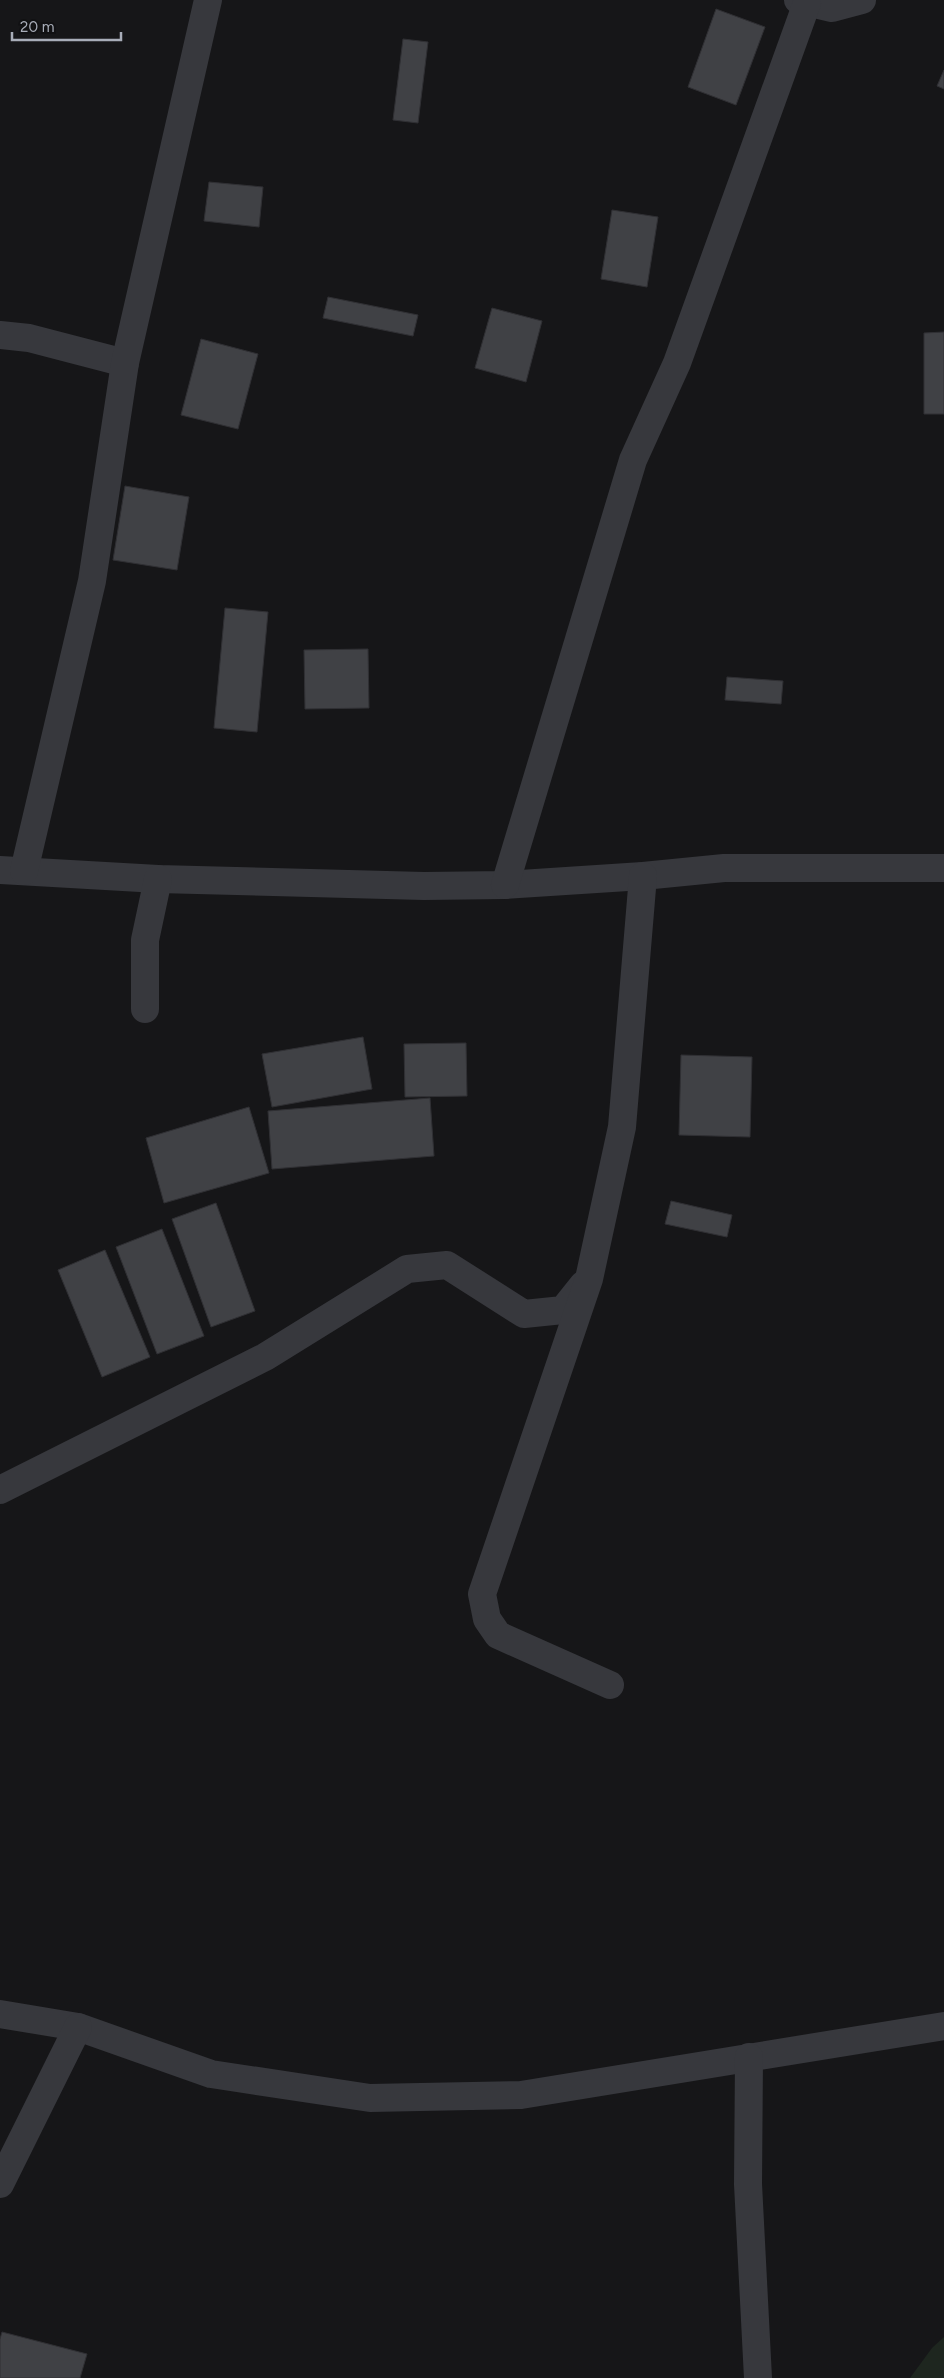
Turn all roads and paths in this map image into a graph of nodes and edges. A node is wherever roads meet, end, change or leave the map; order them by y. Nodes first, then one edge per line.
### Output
1 (208, 0) edge
2 (862, 0) edge
3 (803, 2) edge
4 (0, 335) edge
5 (126, 363) junction
6 (944, 868) edge
7 (12, 870) edge
8 (643, 876) junction
9 (158, 879) junction
10 (505, 886) junction
11 (145, 1009) dead end
12 (589, 1279) junction
13 (0, 1490) edge
14 (610, 1685) dead end
15 (0, 2014) edge
16 (944, 2026) edge
17 (78, 2027) junction
18 (748, 2058) junction
19 (0, 2184) edge
20 (758, 2378) edge

1 - 5 street
2 - 3 street
3 - 10 street
4 - 5 street
5 - 7 street
6 - 8 street
7 - 9 street
8 - 10 street
8 - 12 street
9 - 10 street
9 - 11 street
12 - 13 street
12 - 14 street
15 - 17 street
16 - 18 street
17 - 18 street
17 - 19 street
18 - 20 street

